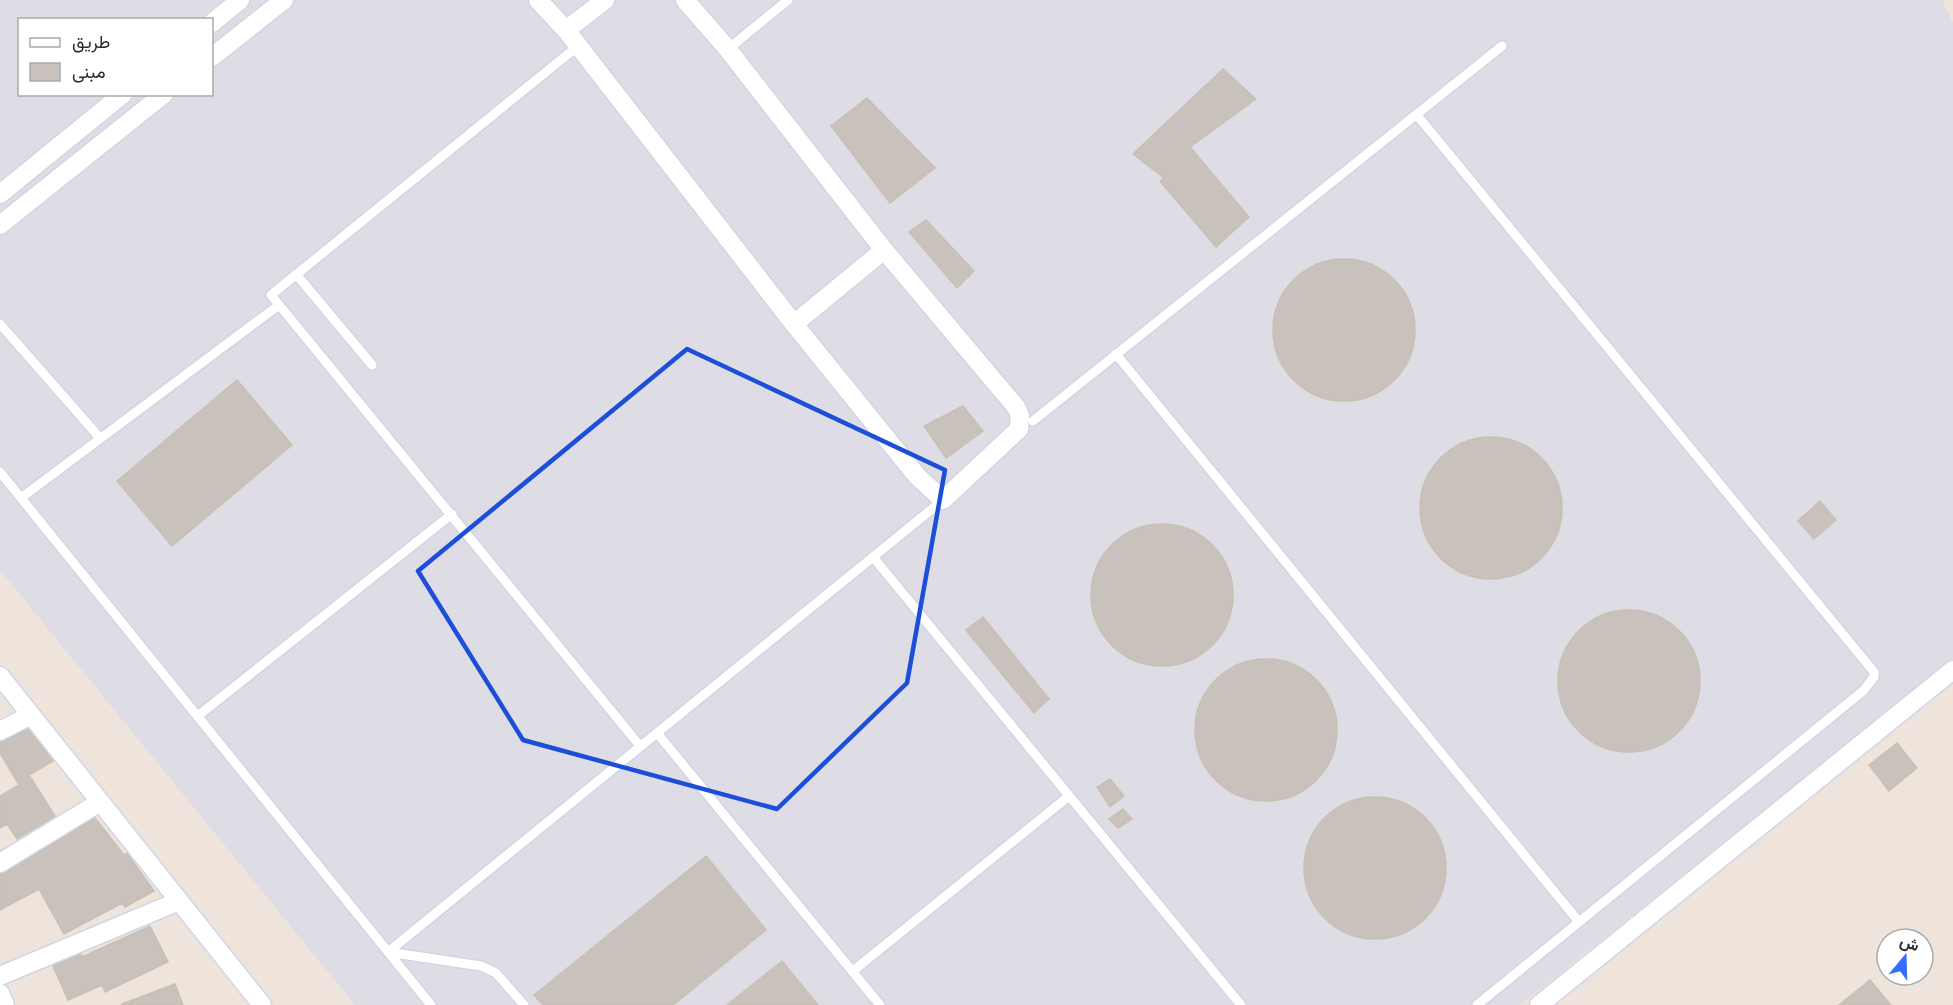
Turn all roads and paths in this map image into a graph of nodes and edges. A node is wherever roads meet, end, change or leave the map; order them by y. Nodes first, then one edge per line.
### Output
1 (240, 0) edge
2 (284, 0) edge
3 (538, 0) edge
4 (605, 0) edge
5 (685, 0) edge
6 (788, 0) edge
7 (213, 22) edge
8 (566, 30) junction
9 (578, 46) junction
10 (1502, 46) dead end
11 (728, 49) junction
12 (213, 56) edge
13 (121, 96) edge
14 (161, 96) edge
15 (1417, 115) junction
16 (0, 194) edge
17 (0, 225) edge
18 (884, 250) junction
19 (296, 274) junction
20 (279, 305) junction
21 (0, 324) edge
22 (794, 324) junction
23 (1116, 354) junction
24 (372, 365) dead end
25 (1033, 420) dead end
26 (100, 438) junction
27 (0, 472) edge
28 (21, 498) junction
29 (943, 501) junction
30 (452, 514) junction
31 (873, 557) junction
32 (1953, 670) edge
33 (0, 676) edge
34 (31, 715) junction
35 (199, 715) junction
36 (0, 731) edge
37 (657, 733) junction
38 (640, 746) junction
39 (1069, 796) junction
40 (100, 802) junction
41 (0, 863) edge
42 (179, 902) junction
43 (1579, 922) junction
44 (388, 952) junction
45 (853, 971) junction
46 (0, 976) edge
47 (0, 993) edge
48 (5, 1005) edge
49 (262, 1005) edge
50 (431, 1005) edge
51 (524, 1005) edge
52 (880, 1005) edge
53 (1241, 1005) edge
54 (1477, 1005) edge
55 (1539, 1005) edge

1 - 7 street
2 - 12 street
3 - 8 street
4 - 8 street
5 - 11 street
6 - 11 lane
8 - 9 street
9 - 19 lane
9 - 22 street
10 - 15 lane
11 - 18 street
13 - 16 street
14 - 17 street
15 - 23 lane
15 - 43 lane
18 - 22 street
18 - 29 street
19 - 20 lane
19 - 24 lane
20 - 26 lane
20 - 30 lane
21 - 26 lane
22 - 29 street
23 - 25 lane
23 - 43 lane
26 - 28 lane
27 - 28 lane
28 - 35 lane
29 - 31 lane
30 - 35 lane
30 - 38 lane
31 - 37 lane
31 - 39 lane
32 - 55 street
33 - 34 street
34 - 36 street
34 - 40 street
35 - 44 lane
37 - 38 lane
37 - 45 lane
38 - 44 lane
39 - 45 lane
39 - 53 lane
40 - 41 street
40 - 42 street
42 - 46 street
42 - 49 street
43 - 54 lane
44 - 50 lane
44 - 51 lane
45 - 52 lane
47 - 48 street

